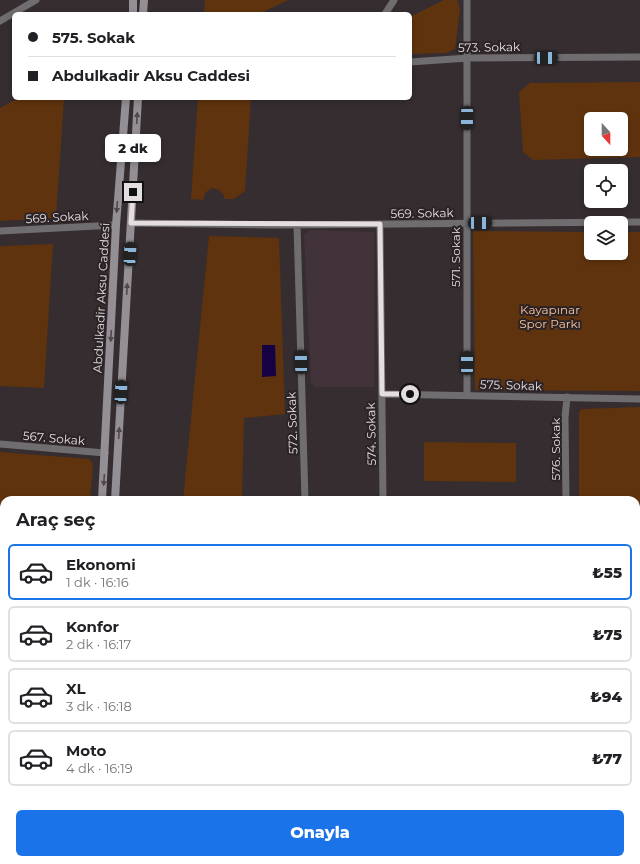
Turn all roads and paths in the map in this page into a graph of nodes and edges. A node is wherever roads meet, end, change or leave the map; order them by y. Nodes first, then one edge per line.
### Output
1 (36, 0) edge
2 (133, 0) edge
3 (144, 0) edge
4 (394, 0) edge
5 (467, 0) edge
6 (15, 12) edge
7 (133, 12) edge
8 (143, 12) edge
9 (386, 12) edge
10 (12, 14) edge
11 (0, 21) edge
12 (640, 57) edge
13 (468, 58) junction
14 (412, 62) edge
15 (126, 100) edge
16 (138, 100) edge
17 (640, 222) edge
18 (131, 223) junction
19 (466, 223) junction
20 (380, 224) junction
21 (116, 225) junction
22 (297, 225) junction
23 (0, 231) edge
24 (382, 394) junction
25 (467, 394) junction
26 (567, 397) junction
27 (640, 398) edge
28 (0, 444) edge
29 (105, 453) junction
30 (102, 496) edge
31 (115, 496) edge
32 (305, 496) edge
33 (383, 496) edge
34 (566, 496) edge

1 - 6 street
2 - 7 main road
3 - 8 main road
4 - 9 street
5 - 13 street, 571. Sokak
10 - 11 street
12 - 13 street, 573. Sokak
13 - 14 street, 573. Sokak
13 - 19 street, 571. Sokak
15 -> 21 main road, Abdulkadir Aksu Caddesi
18 -> 16 main road
17 - 19 street, 569. Sokak
18 - 22 street, 569. Sokak
31 -> 18 main road
19 - 20 street, 569. Sokak
19 - 25 street, 571. Sokak
20 - 22 street, 569. Sokak
20 - 24 street, 574. Sokak
21 - 23 street, 569. Sokak
21 -> 29 main road, Abdulkadir Aksu Caddesi
22 - 32 street, 572. Sokak
24 - 25 street, 575. Sokak
24 - 33 street, 574. Sokak
25 - 26 street, 575. Sokak
26 - 27 street, 575. Sokak
26 - 34 street, 576. Sokak
28 - 29 street, 567. Sokak
29 -> 30 main road, Abdulkadir Aksu Caddesi

